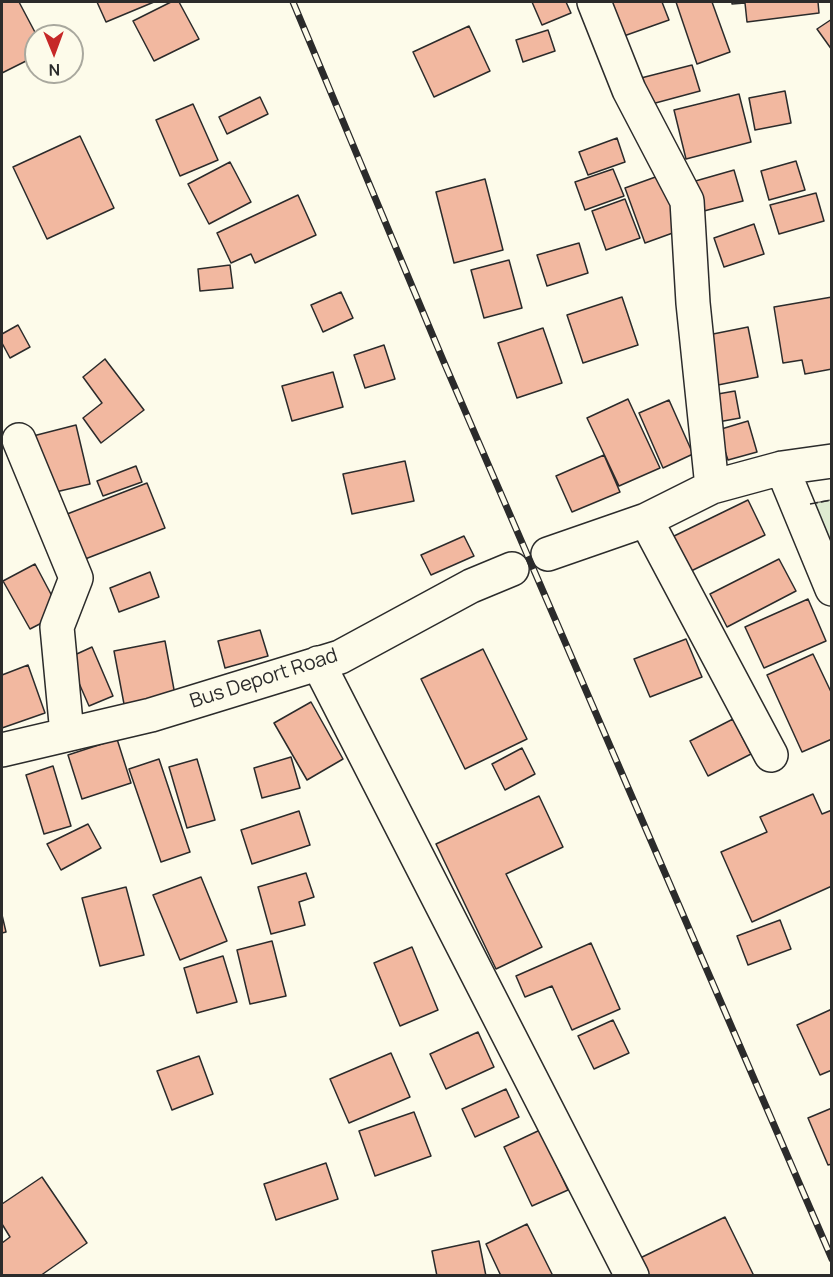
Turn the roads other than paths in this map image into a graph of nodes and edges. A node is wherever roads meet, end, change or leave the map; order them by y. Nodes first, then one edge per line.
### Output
1 (594, 2) edge
2 (18, 440) dead end
3 (831, 461) edge
4 (782, 468) junction
5 (712, 487) junction
6 (645, 520) junction
7 (549, 554) dead end
8 (512, 569) dead end
9 (831, 589) edge
10 (318, 663) junction
11 (67, 735) junction
12 (2, 750) edge
13 (771, 755) dead end
14 (632, 1275) edge

1 - 5 street
2 - 11 street
3 - 4 street
4 - 5 street
4 - 9 street
5 - 6 street
6 - 7 street
6 - 13 street
8 - 10 street, Bus Deport Road
10 - 11 street, Bus Deport Road
10 - 14 street
11 - 12 street, Bus Deport Road

